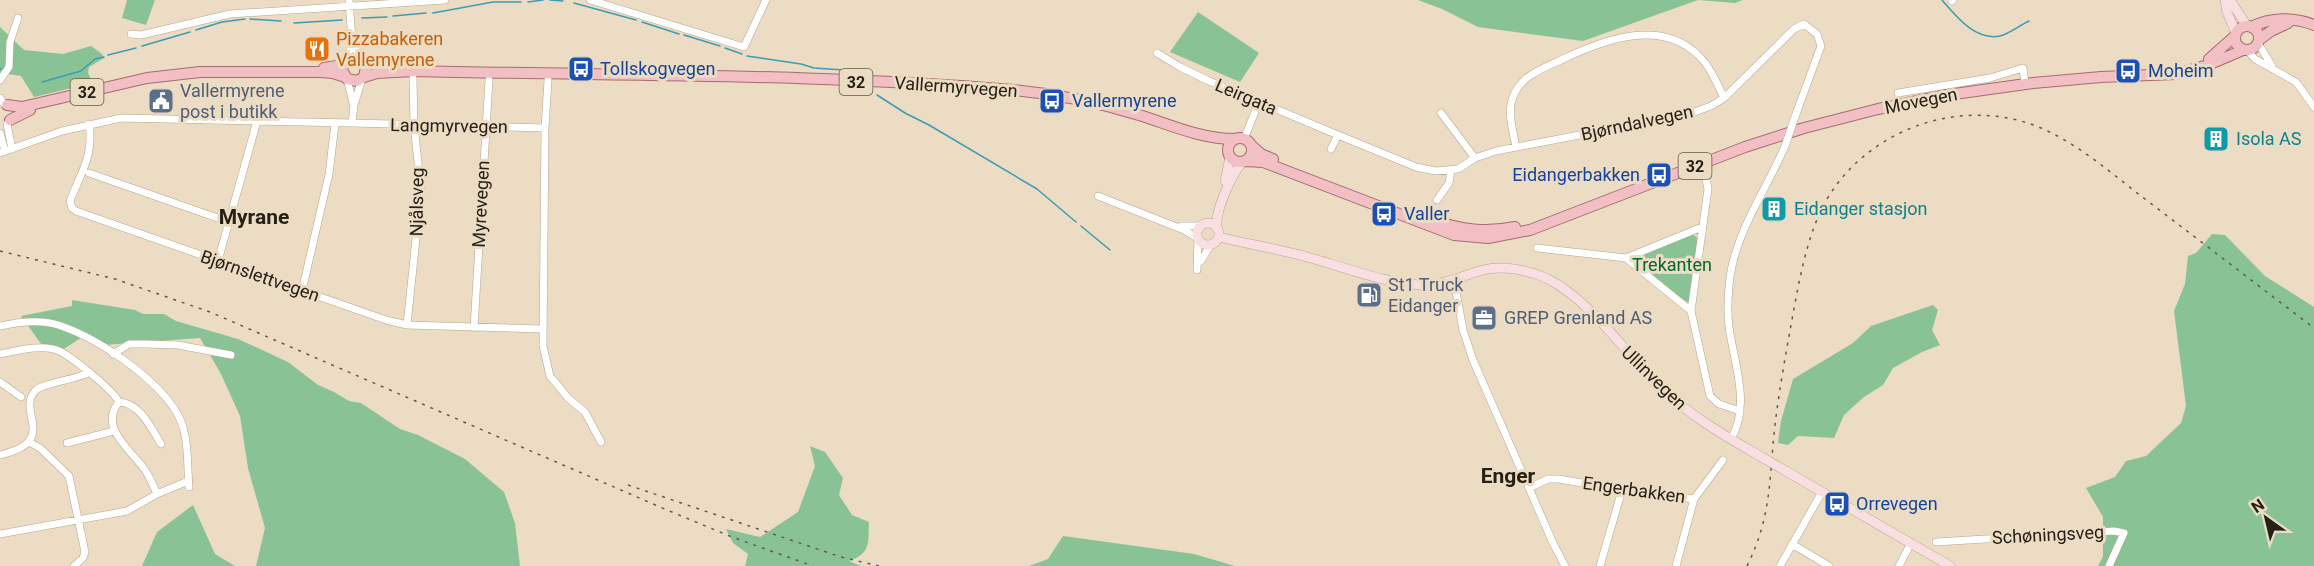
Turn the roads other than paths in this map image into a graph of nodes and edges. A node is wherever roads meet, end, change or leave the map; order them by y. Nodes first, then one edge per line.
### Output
1 (445, 0) edge
2 (590, 0) edge
3 (766, 0) edge
4 (2225, 0) edge
5 (2230, 0) edge
6 (349, 3) edge
7 (18, 18) dead end
8 (2297, 21) junction
9 (2314, 25) edge
10 (2249, 26) junction
11 (131, 34) dead end
12 (2236, 34) junction
13 (352, 40) junction
14 (2258, 42) junction
15 (2245, 50) junction
16 (1156, 53) dead end
17 (346, 61) junction
18 (362, 61) junction
19 (2196, 68) junction
20 (2274, 68) junction
21 (236, 71) junction
22 (414, 74) junction
23 (167, 76) junction
24 (346, 78) junction
25 (363, 78) junction
26 (0, 80) edge
27 (489, 80) dead end
28 (548, 80) dead end
29 (2025, 84) junction
30 (1898, 93) dead end
31 (1724, 98) junction
32 (1259, 102) junction
33 (3, 103) edge
34 (354, 105) junction
35 (2314, 107) edge
36 (1441, 113) dead end
37 (257, 121) junction
38 (352, 123) junction
39 (89, 124) junction
40 (335, 124) junction
41 (414, 124) junction
42 (4, 126) edge
43 (485, 126) junction
44 (545, 128) junction
45 (1338, 135) junction
46 (1203, 137) junction
47 (1243, 141) junction
48 (1516, 147) junction
49 (1331, 149) dead end
50 (6, 151) edge
51 (1230, 156) junction
52 (1475, 158) junction
53 (1243, 161) junction
54 (1451, 170) junction
55 (89, 173) dead end
56 (1705, 174) dead end
57 (1098, 196) dead end
58 (1437, 200) dead end
59 (229, 222) junction
60 (1202, 225) junction
61 (1174, 226) junction
62 (1702, 227) junction
63 (1218, 232) junction
64 (1463, 233) junction
65 (1198, 240) junction
66 (1210, 246) junction
67 (1537, 248) dead end
68 (1626, 258) junction
69 (218, 261) junction
70 (1454, 281) junction
71 (302, 291) junction
72 (1691, 311) junction
73 (407, 325) junction
74 (0, 326) edge
75 (474, 328) junction
76 (542, 329) junction
77 (0, 354) edge
78 (113, 354) junction
79 (231, 355) dead end
80 (88, 373) junction
81 (0, 382) edge
82 (21, 396) dead end
83 (118, 402) junction
84 (1740, 411) junction
85 (114, 431) junction
86 (1731, 439) junction
87 (29, 442) junction
88 (67, 442) dead end
89 (602, 442) dead end
90 (161, 444) dead end
91 (0, 455) edge
92 (1723, 460) dead end
93 (1529, 488) junction
94 (1622, 490) junction
95 (1822, 492) junction
96 (157, 494) junction
97 (1694, 499) junction
98 (78, 519) junction
99 (0, 534) edge
100 (1936, 542) dead end
101 (1911, 543) junction
102 (1792, 544) junction
103 (74, 566) edge
104 (1565, 566) edge
105 (1600, 566) edge
106 (1676, 566) edge
107 (1780, 566) edge
108 (1829, 566) edge
109 (1899, 566) edge
110 (1950, 566) edge
111 (2109, 566) edge

1 - 6 street
2 - 3 street
4 - 12 main road
5 - 10 main road
6 - 11 street
6 - 13 street
7 - 26 street
8 - 9 main road, 32
8 - 10 main road, 32
8 - 14 main road, 32
10 - 12 main road, 32
10 - 14 main road
12 - 15 main road
12 - 19 main road, Movegen / 32
13 - 17 street
13 - 18 street
14 - 15 main road, 32
14 - 20 street
15 - 19 main road, Movegen / 32
15 - 20 street
16 - 32 street, Leirgata
17 - 18 main road, 32
17 - 21 main road, 32
17 - 24 main road
18 - 22 main road, Vallermyrvegen / 32
18 - 25 main road
19 - 29 main road, Movegen / 32
20 - 35 street
21 - 23 main road, 32
21 - 24 main road, 32
22 - 25 main road, Vallermyrvegen / 32
22 - 41 street, Njålsveg
22 - 46 main road, Vallermyrvegen / 32
23 - 33 main road, 32
23 - 42 main road, 32
24 - 25 main road, 32
24 - 34 street
25 - 34 street
27 - 43 street, Myrevegen
28 - 44 street
29 - 30 street, Movegen
29 - 64 main road, Movegen / 32
31 - 48 street, Bjørndalvegen
31 - 48 street
31 - 84 street, Bjørndalvegen, bridge
32 - 45 street, Leirgata
32 - 47 street
33 - 42 main road, 32
34 - 38 street
36 - 52 street
37 - 39 street, Langmyrvegen
37 - 40 street, Langmyrvegen
37 - 59 street
38 - 40 street, Langmyrvegen
38 - 41 street, Langmyrvegen
39 - 50 street, Langmyrvegen
39 - 69 street, Bjørnslettvegen
40 - 71 street
41 - 43 street, Langmyrvegen
41 - 73 street, Njålsveg
42 - 50 street, Langmyrvegen
43 - 44 street, Langmyrvegen
43 - 75 street, Myrevegen
44 - 76 street
45 - 49 street
45 - 54 street, Leirgata
46 - 47 main road, Vallermyrvegen / 32
46 - 51 main road, Vallermyrvegen / 32
47 - 51 main road
47 - 53 main road
47 - 64 main road, Vallermyrvegen / 32
48 - 52 street, Bjørndalvegen
51 - 53 main road, Vallermyrvegen / 32
51 - 60 main road
52 - 54 street, Bjørndalvegen
53 - 63 main road
53 - 64 main road, Vallermyrvegen / 32
54 - 58 street
55 - 59 street
56 - 62 street
57 - 61 street
59 - 69 street
60 - 61 street, Ullinvegen
60 - 63 main road, Ullinvegen
60 - 65 main road
61 - 65 street
62 - 68 street
62 - 72 street
63 - 66 main road
63 - 70 main road, Ullinvegen
65 - 66 main road
65 - 66 street
67 - 68 street
68 - 72 street
69 - 71 street, Bjørnslettvegen
70 - 86 main road, Ullinvegen
70 - 93 street
71 - 73 street, Bjørnslettvegen
72 - 84 street
73 - 75 street, Bjørnslettvegen
74 - 78 street
75 - 76 street, Bjørnslettvegen
76 - 89 street
77 - 80 street
78 - 79 street
78 - 96 street
80 - 83 street
80 - 87 street
81 - 82 street
83 - 85 street
83 - 90 street
84 - 86 street
85 - 88 street
85 - 96 street
86 - 95 main road, Ullinvegen, bridge
87 - 91 street
87 - 98 street
92 - 97 street, Engerbakken
93 - 94 street, Engerbakken
93 - 104 street
94 - 97 street, Engerbakken
94 - 105 street
95 - 101 main road
95 - 102 street
96 - 98 street
97 - 106 street
98 - 99 street
98 - 103 street
100 - 111 street, Schøningsveg
101 - 109 street
101 - 110 main road
102 - 107 street
102 - 108 street

